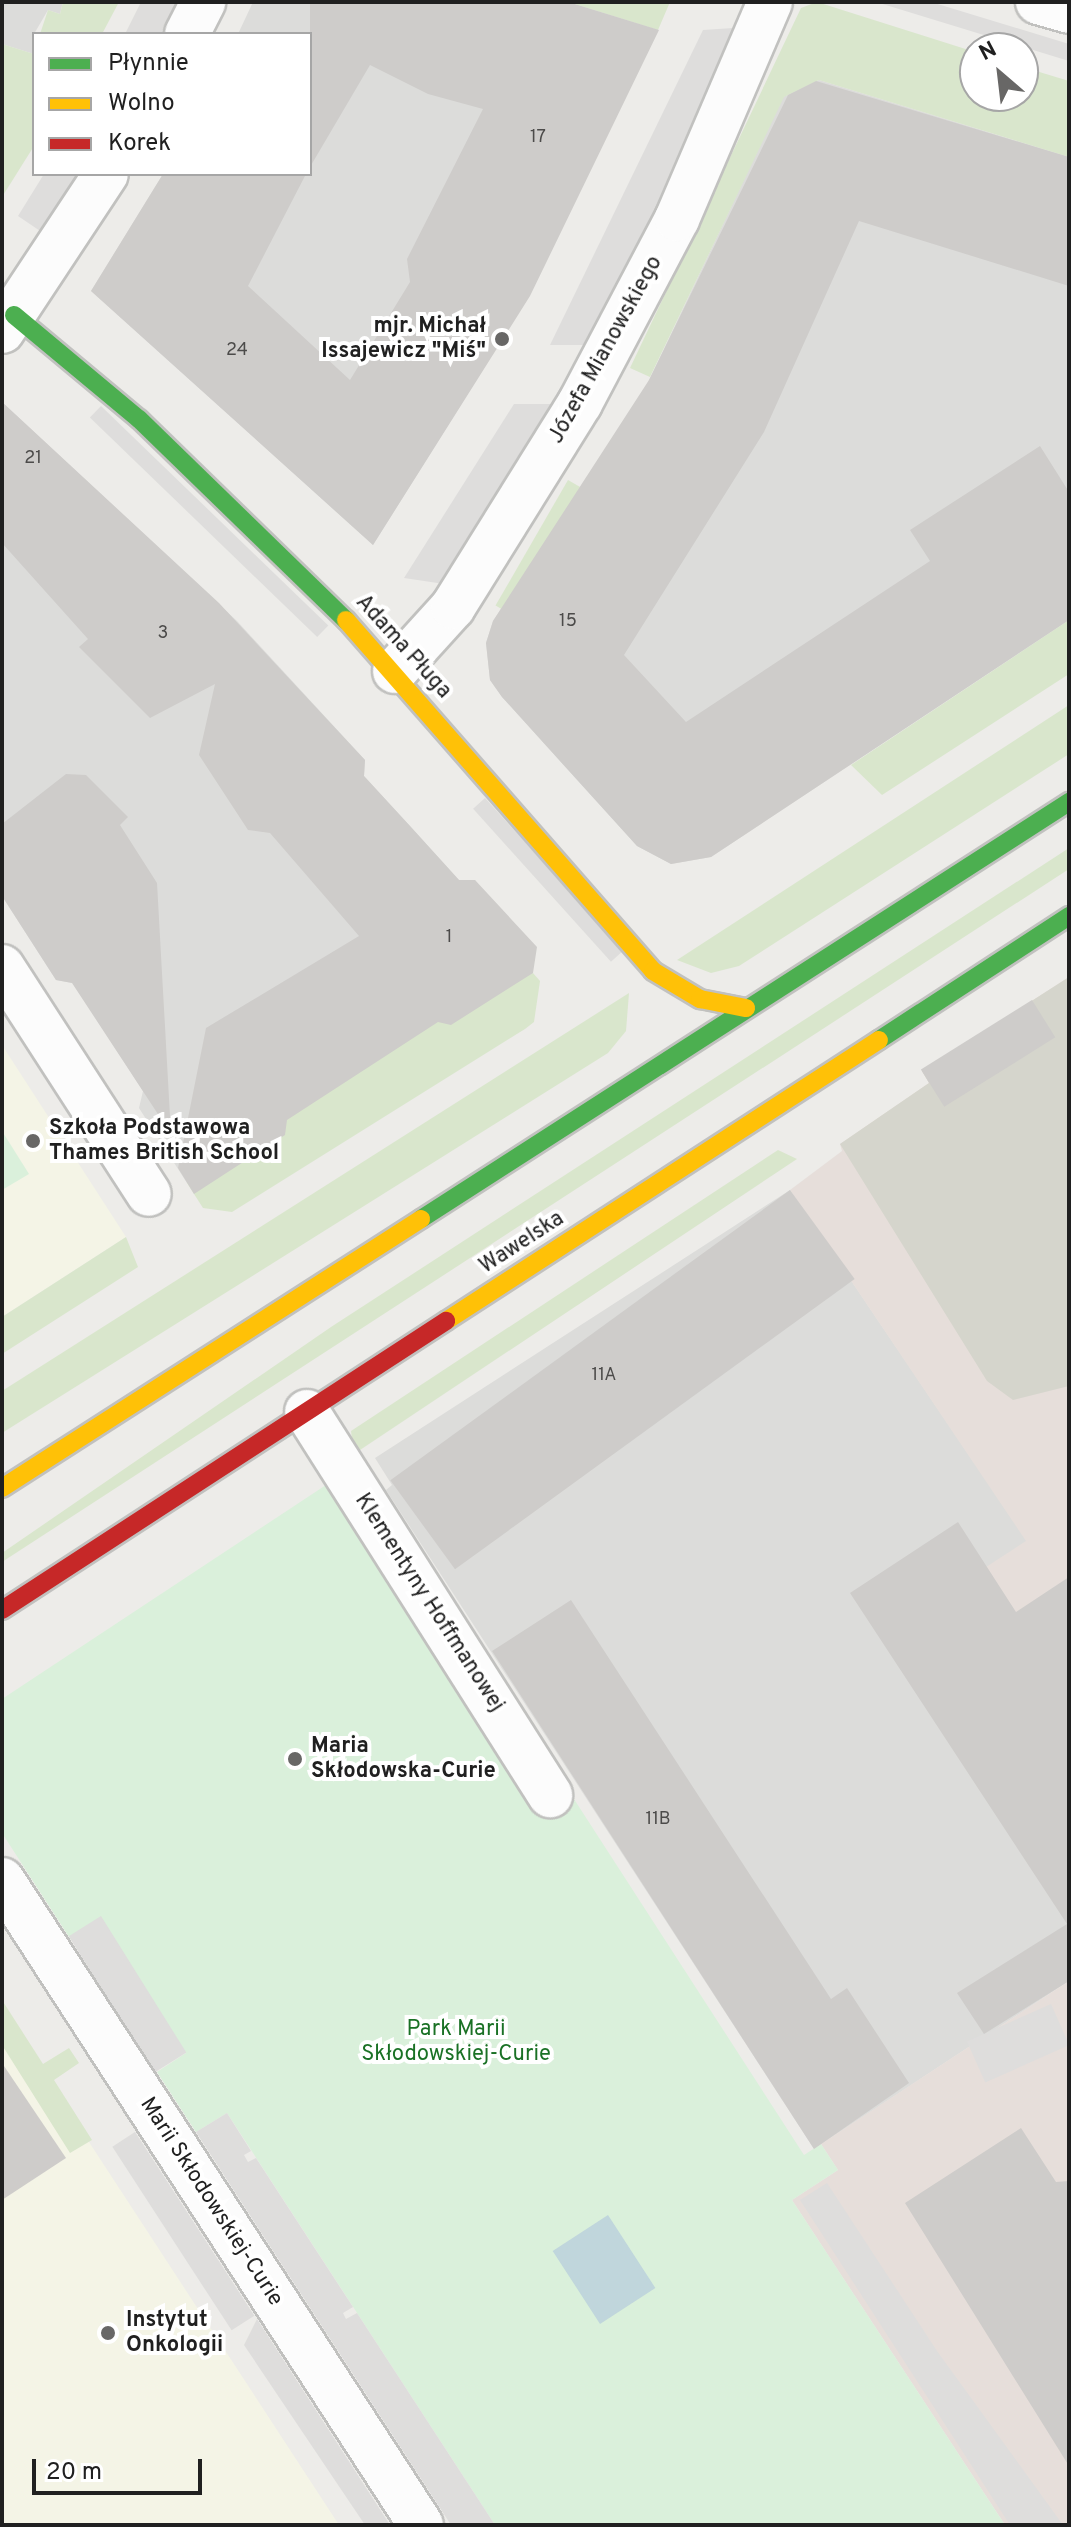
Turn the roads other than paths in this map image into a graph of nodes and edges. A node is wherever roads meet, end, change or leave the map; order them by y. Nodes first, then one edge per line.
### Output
1 (203, 2) edge
2 (770, 2) edge
3 (1038, 2) edge
4 (1069, 11) edge
5 (188, 32) edge
6 (105, 176) edge
7 (8, 323) edge
8 (395, 671) junction
9 (1069, 802) edge
10 (1069, 916) edge
11 (2, 967) edge
12 (746, 1008) junction
13 (149, 1194) dead end
14 (307, 1412) junction
15 (2, 1488) edge
16 (2, 1610) edge
17 (550, 1795) dead end
18 (2, 1880) edge
19 (421, 2525) edge

1 - 5 street
2 - 8 street, Józefa Mianowskiego
3 - 4 street
6 - 7 street
7 - 8 main road, Adama Pługa
8 - 12 main road, Adama Pługa
9 - 12 main road
10 - 14 main road, Wawelska
11 - 13 street
12 - 15 main road
14 - 16 main road, Wawelska
14 - 17 street, Klementyny Hoffmanowej
18 - 19 street, Marii Skłodowskiej-Curie

